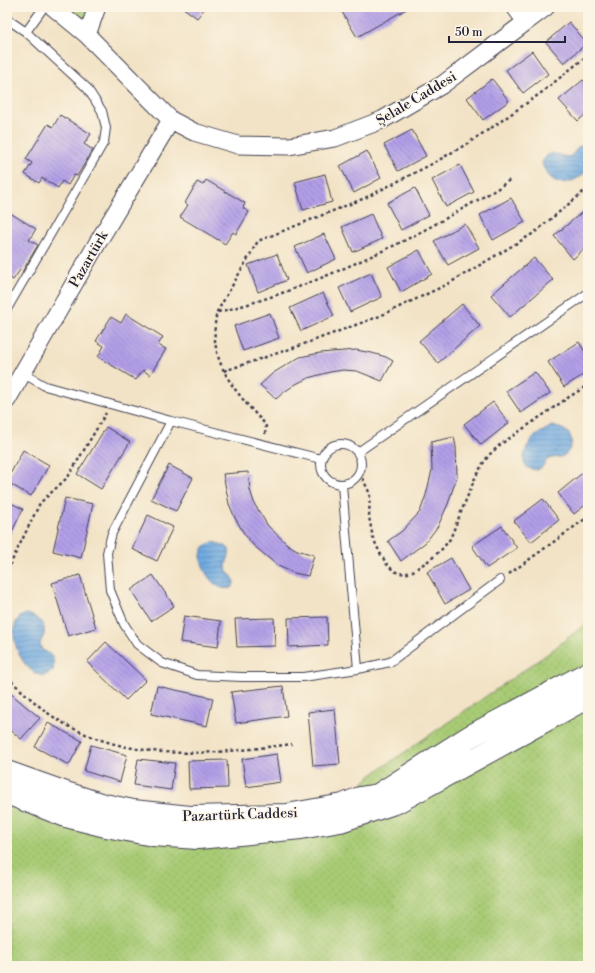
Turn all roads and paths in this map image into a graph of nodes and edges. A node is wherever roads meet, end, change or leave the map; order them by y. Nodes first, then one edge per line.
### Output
1 (44, 7) edge
2 (53, 7) edge
3 (97, 7) edge
4 (515, 7) edge
5 (546, 7) edge
6 (7, 19) edge
7 (526, 22) junction
8 (26, 32) junction
9 (87, 35) junction
10 (588, 55) edge
11 (171, 120) junction
12 (511, 179) dead end
13 (588, 188) edge
14 (588, 293) edge
15 (7, 309) edge
16 (217, 312) junction
17 (224, 371) junction
18 (22, 373) junction
19 (588, 385) edge
20 (7, 400) edge
21 (111, 404) junction
22 (171, 421) junction
23 (265, 444) junction
24 (358, 452) junction
25 (321, 459) junction
26 (360, 473) junction
27 (342, 485) junction
28 (588, 517) edge
29 (7, 571) edge
30 (500, 580) joint
31 (358, 669) junction
32 (588, 673) edge
33 (7, 677) edge
34 (588, 696) edge
35 (292, 744) dead end
36 (7, 772) edge
37 (7, 793) edge

1 - 8 lane
2 - 9 street, Şelale Caddesi
3 - 9 street
4 - 7 street
5 - 7 street, Şelale Caddesi
6 - 8 lane
7 - 11 street, Şelale Caddesi
8 - 15 lane
9 - 11 street, Şelale Caddesi
10 - 16 path
11 - 18 street, Pazartürk
12 - 16 path
13 - 17 path
14 - 24 lane
16 - 17 path
17 - 23 path
18 - 20 street, Pazartürk
18 - 21 lane
19 - 26 path
21 - 22 lane
21 - 29 path
22 - 23 lane
22 - 31 lane
23 - 25 lane
24 - 25 lane
24 - 26 lane
25 - 27 lane
26 - 27 lane
27 - 31 lane
28 - 30 path
30 - 31 lane
32 - 36 street, Pazartürk Caddesi
33 - 35 path
34 - 37 street, Pazartürk Caddesi

